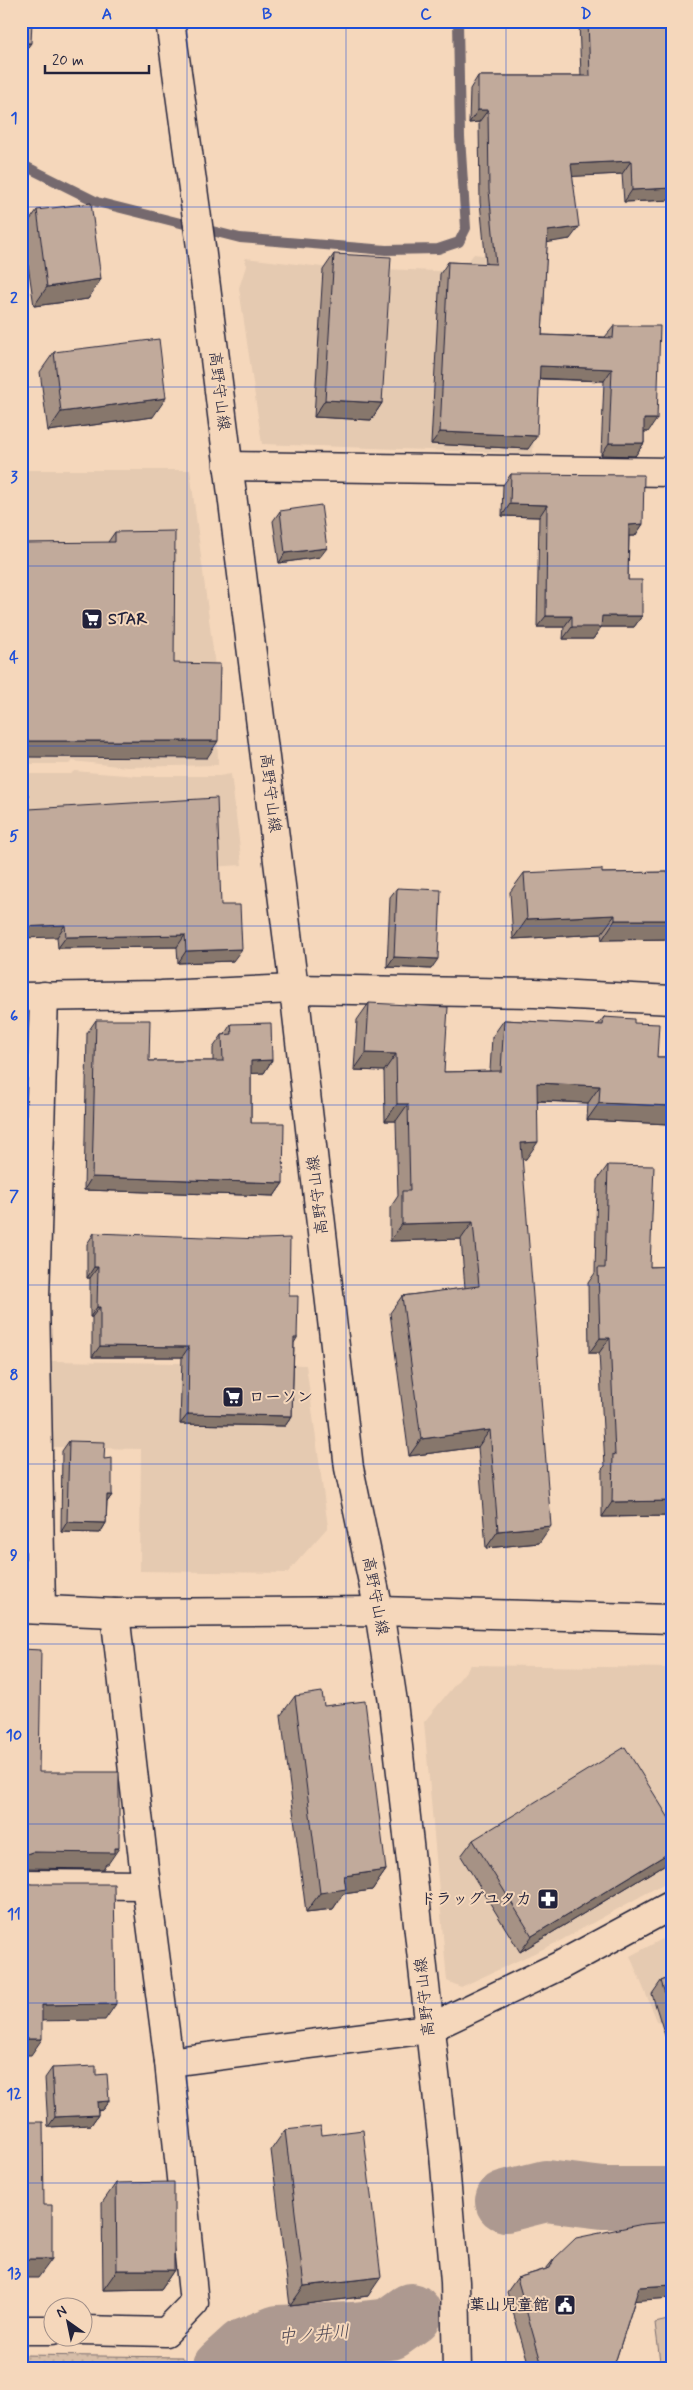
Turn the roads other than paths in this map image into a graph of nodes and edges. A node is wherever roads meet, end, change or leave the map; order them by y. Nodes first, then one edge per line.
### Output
1 (170, 21) edge
2 (228, 466) junction
3 (672, 472) edge
4 (294, 989) junction
5 (33, 996) edge
6 (672, 1000) edge
7 (28, 1298) edge
8 (31, 1609) edge
9 (379, 1610) junction
10 (115, 1613) junction
11 (672, 1619) edge
12 (21, 1884) edge
13 (146, 1885) junction
14 (672, 1905) edge
15 (428, 2029) junction
16 (169, 2062) junction
17 (21, 2330) edge
18 (42, 2330) edge
19 (92, 2330) edge
20 (458, 2369) edge

1 - 2 street, 高野守山線
2 - 3 street
2 - 4 street, 高野守山線
4 - 5 street
4 - 6 street
4 - 9 street, 高野守山線
5 - 7 street
7 - 8 street
8 - 10 street
9 - 10 street
9 - 11 street
9 - 15 street, 高野守山線
10 - 13 street
12 - 13 street
13 - 16 street
14 - 15 street
15 - 16 street
15 - 20 street, 高野守山線
16 - 19 street
17 - 18 street

